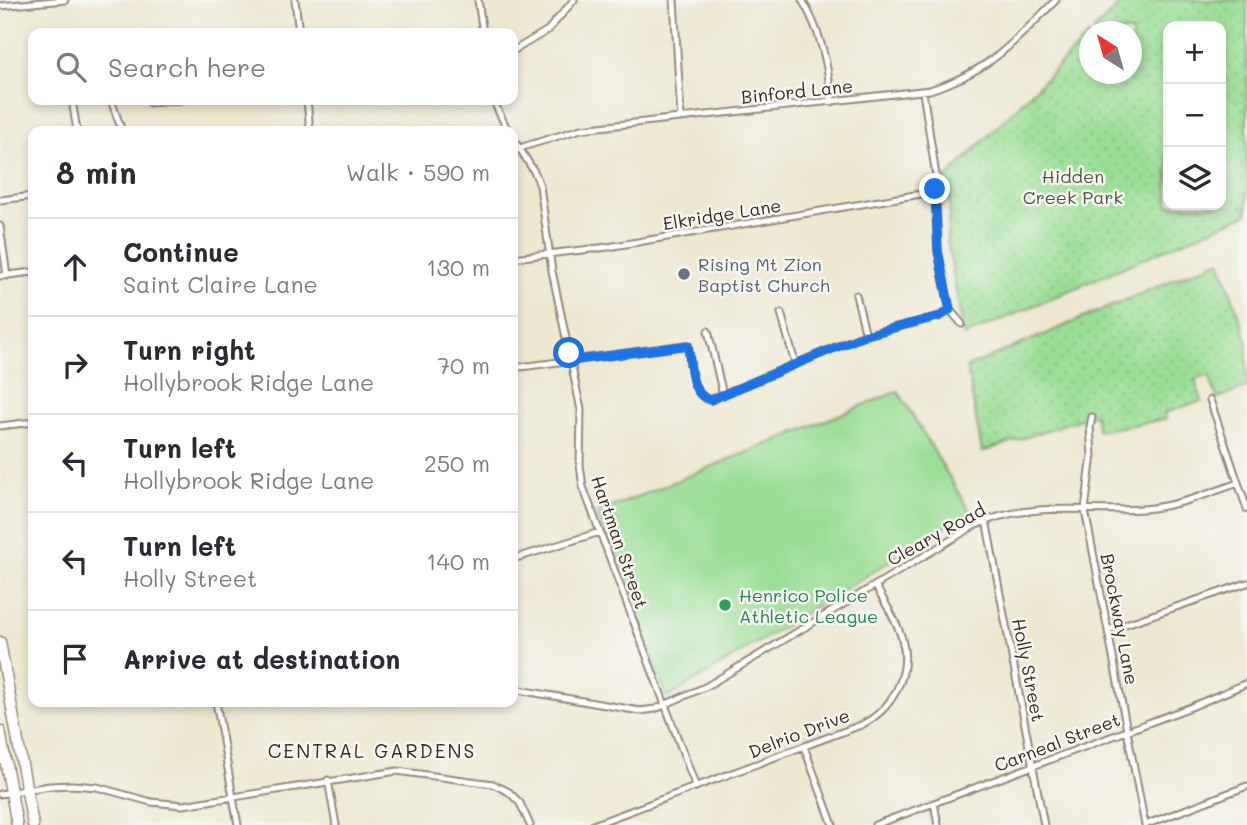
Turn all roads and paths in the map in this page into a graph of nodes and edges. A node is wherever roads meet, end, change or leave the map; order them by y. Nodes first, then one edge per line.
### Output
1 (65, 0) edge
2 (295, 0) edge
3 (478, 0) edge
4 (574, 0) edge
5 (674, 0) edge
6 (802, 0) edge
7 (1056, 0) edge
8 (0, 6) edge
9 (298, 28) edge
10 (482, 28) edge
11 (518, 48) edge
12 (923, 92) junction
13 (832, 102) junction
14 (73, 105) edge
15 (113, 105) edge
16 (307, 105) edge
17 (495, 105) edge
18 (681, 118) junction
19 (76, 126) edge
20 (120, 126) edge
21 (310, 126) edge
22 (506, 126) edge
23 (518, 148) edge
24 (518, 152) edge
25 (934, 190) junction
26 (28, 197) edge
27 (0, 200) edge
28 (0, 226) edge
29 (549, 254) junction
30 (518, 257) edge
31 (28, 273) edge
32 (3, 276) edge
33 (856, 295) dead end
34 (950, 310) junction
35 (780, 313) dead end
36 (962, 324) dead end
37 (708, 331) dead end
38 (866, 335) junction
39 (571, 361) junction
40 (795, 363) junction
41 (518, 367) edge
42 (723, 396) junction
43 (1210, 400) dead end
44 (1092, 417) dead end
45 (28, 423) edge
46 (0, 426) edge
47 (1238, 483) junction
48 (1247, 509) edge
49 (1085, 510) junction
50 (986, 520) junction
51 (600, 532) junction
52 (518, 557) edge
53 (1247, 583) edge
54 (875, 586) junction
55 (1108, 630) junction
56 (0, 642) edge
57 (1, 659) edge
58 (1247, 683) edge
59 (518, 690) edge
60 (665, 705) junction
61 (217, 707) edge
62 (0, 731) edge
63 (1127, 731) junction
64 (804, 747) junction
65 (1033, 766) junction
66 (328, 780) junction
67 (1247, 786) edge
68 (696, 787) junction
69 (27, 790) junction
70 (6, 793) edge
71 (233, 797) junction
72 (934, 803) junction
73 (613, 822) edge
74 (17, 825) edge
75 (33, 825) edge
76 (237, 825) edge
77 (336, 825) edge
78 (530, 825) edge
79 (593, 825) edge
80 (833, 825) edge
81 (875, 825) edge
82 (938, 825) edge
83 (1044, 825) edge
84 (1145, 825) edge

1 - 8 street
2 - 9 street
3 - 10 street
4 - 11 street
5 - 18 street
6 - 13 street
7 - 12 street, Binford Lane
12 - 13 street, Binford Lane
12 - 25 street
13 - 18 street, Binford Lane
14 - 19 street
15 - 20 street
16 - 21 street
17 - 22 street
18 - 23 street, Binford Lane
24 - 29 street, Hartman Street
25 - 29 street, Elkridge Lane
25 - 34 street
26 - 27 street
28 - 32 street
29 - 30 street, Elkridge Lane
29 - 39 street, Hartman Street
31 - 32 street
33 - 38 street
34 - 36 street
34 - 38 street
35 - 40 street
37 - 42 street
38 - 40 street
39 - 41 street
39 - 42 street
39 - 51 street, Hartman Street
40 - 42 street
43 - 47 street
44 - 49 street, Brockway Lane
45 - 46 street
47 - 48 street
47 - 49 street, Cleary Road
49 - 50 street, Cleary Road
49 - 55 street, Brockway Lane
50 - 54 street, Cleary Road
50 - 65 street, Holly Street
51 - 52 street
51 - 60 street, Hartman Street
53 - 55 street
54 - 60 street, Cleary Road
54 - 64 street, Delrio Drive
55 - 63 street, Brockway Lane
56 - 57 highway
57 - 69 highway
58 - 63 street, Carneal Street
59 - 60 street, Cleary Road
60 - 68 street, Hartman Street
61 - 71 street
62 - 70 highway
63 - 65 street, Carneal Street
63 - 84 street, Brockway Lane
64 - 68 street, Delrio Drive
64 - 80 street
65 - 72 street, Carneal Street
65 - 83 street, Holly Street
66 - 71 street
66 - 77 street
66 - 78 street
67 - 84 street
68 - 73 street, Delrio Drive
69 - 70 street
69 - 71 street
69 - 75 highway
70 - 74 highway
71 - 76 street
72 - 81 street, Carneal Street
72 - 82 street
73 - 79 street, Delrio Drive

